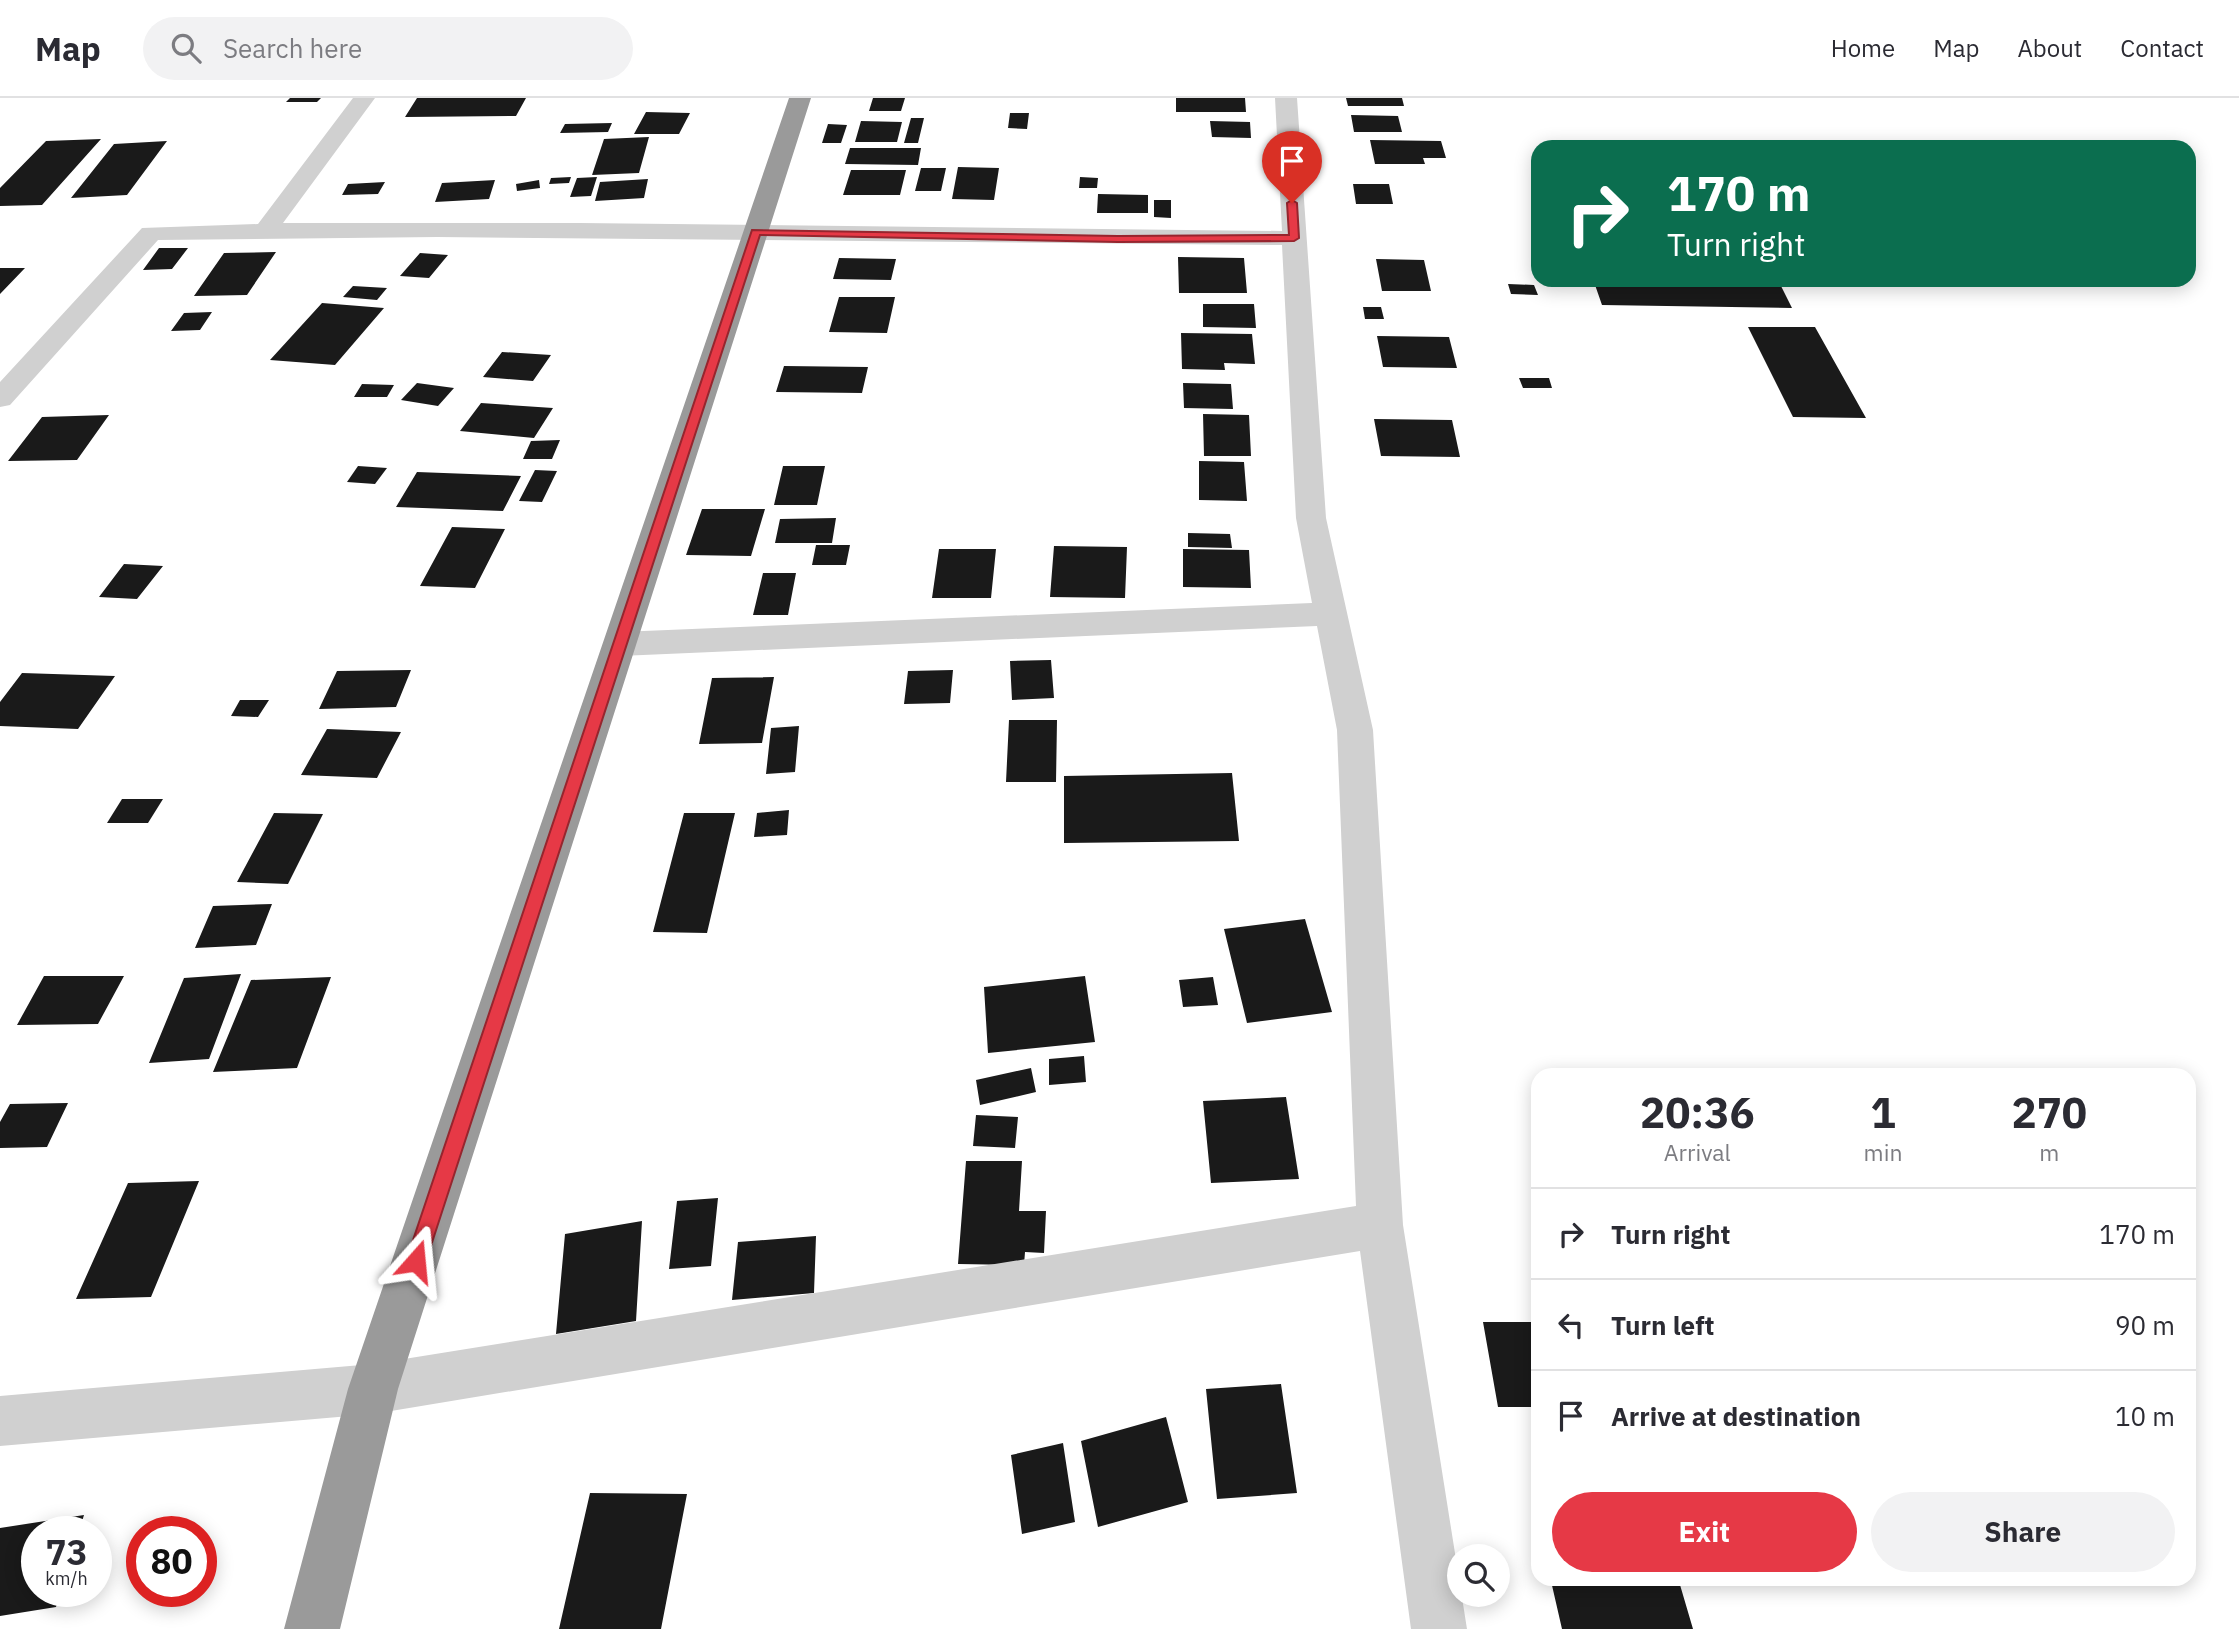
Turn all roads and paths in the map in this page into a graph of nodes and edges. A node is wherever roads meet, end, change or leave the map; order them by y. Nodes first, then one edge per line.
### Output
1 (364, 98) edge
2 (800, 98) edge
3 (1286, 98) edge
4 (266, 230) junction
5 (756, 232) junction
6 (1294, 238) junction
7 (0, 399) edge
8 (1331, 614) junction
9 (620, 644) junction
10 (1381, 1225) junction
11 (373, 1389) junction
12 (0, 1421) edge
13 (312, 1629) edge
14 (1439, 1629) edge

1 - 4 street
2 - 5 highway
3 - 6 street
4 - 5 street
4 - 7 street
5 - 6 street
5 - 9 highway
6 - 8 street
8 - 9 street
8 - 10 street
9 - 11 highway
10 - 11 street
10 - 14 street
11 - 12 street
11 - 13 highway

